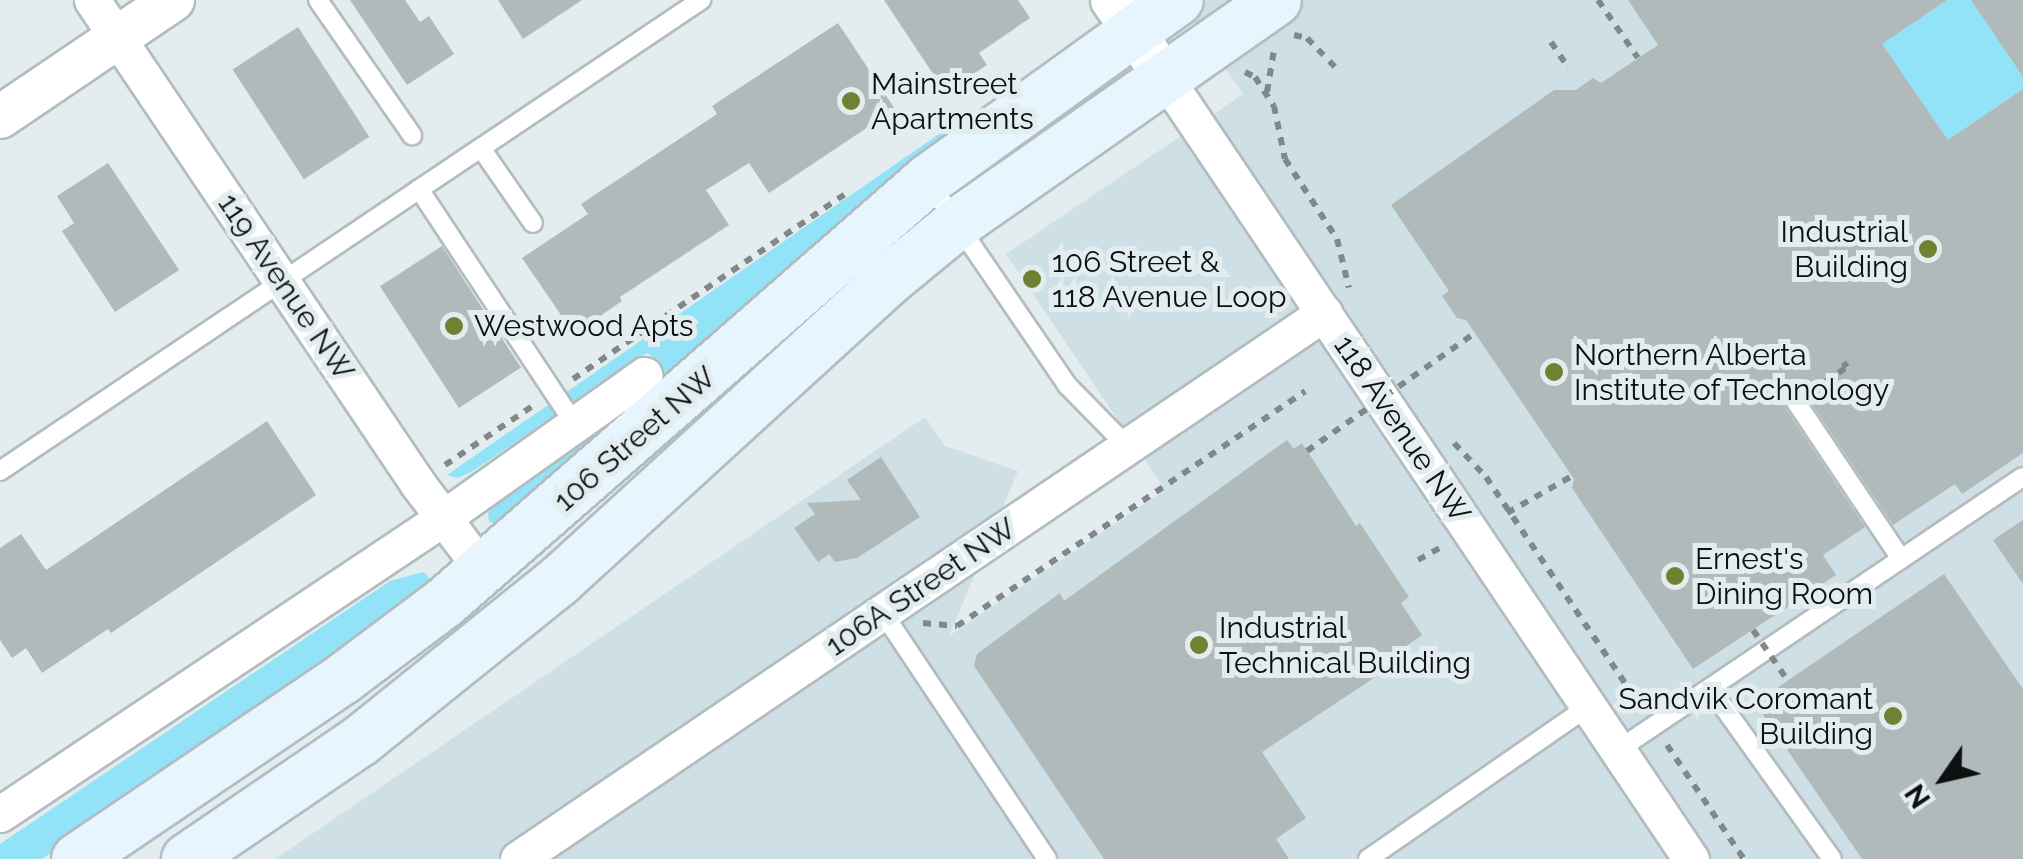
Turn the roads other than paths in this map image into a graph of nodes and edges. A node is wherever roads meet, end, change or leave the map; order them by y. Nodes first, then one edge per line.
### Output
1 (92, 0) edge
2 (173, 0) edge
3 (318, 0) edge
4 (701, 0) edge
5 (1178, 0) edge
6 (1122, 15) edge
7 (1276, 25) edge
8 (117, 38) junction
9 (1164, 76) junction
10 (0, 117) edge
11 (412, 134) dead end
12 (481, 148) junction
13 (928, 180) junction
14 (419, 189) junction
15 (958, 222) junction
16 (534, 224) dead end
17 (282, 282) junction
18 (1324, 313) junction
19 (644, 375) dead end
20 (1796, 402) road end
21 (574, 423) junction
22 (1128, 447) junction
23 (0, 471) edge
24 (2023, 477) edge
25 (442, 518) junction
26 (1901, 559) junction
27 (484, 572) junction
28 (885, 617) junction
29 (1710, 688) junction
30 (1589, 706) junction
31 (1618, 750) junction
32 (0, 814) edge
33 (77, 859) edge
34 (186, 859) edge
35 (518, 859) edge
36 (1047, 859) edge
37 (1368, 859) edge
38 (1691, 859) edge
39 (1832, 859) edge

1 - 8 street, 119 Avenue NW
2 - 8 street
3 - 11 lane
4 - 12 lane
5 - 6 main road, 106 Street NW
6 - 9 street, 118 Avenue NW
6 - 13 main road, 106 Street NW
7 - 9 main road, 106 Street NW
8 - 10 street
8 - 17 street, 119 Avenue NW
9 - 15 main road, 106 Street NW
9 - 18 street, 118 Avenue NW
12 - 14 lane
12 - 16 lane
13 - 15 lane
13 - 27 main road, 106 Street NW
14 - 17 lane
14 - 21 lane
15 - 22 lane
15 - 34 main road, 106 Street NW
17 - 23 lane
17 - 25 street, 119 Avenue NW
18 - 22 street, 106A Street NW
18 - 30 street, 118 Avenue NW
19 - 21 street, 106 Street NW
20 - 26 lane
21 - 25 street, 106 Street NW
22 - 28 street, 106A Street NW
24 - 26 lane
25 - 27 street, 119 Avenue NW
25 - 32 street, 106 Street NW
26 - 29 lane
27 - 33 main road, 106 Street NW
28 - 35 street, 106A Street NW
28 - 36 lane
29 - 31 lane
29 - 39 lane
30 - 31 street, 118 Avenue NW
30 - 37 lane
31 - 38 street, 118 Avenue NW

